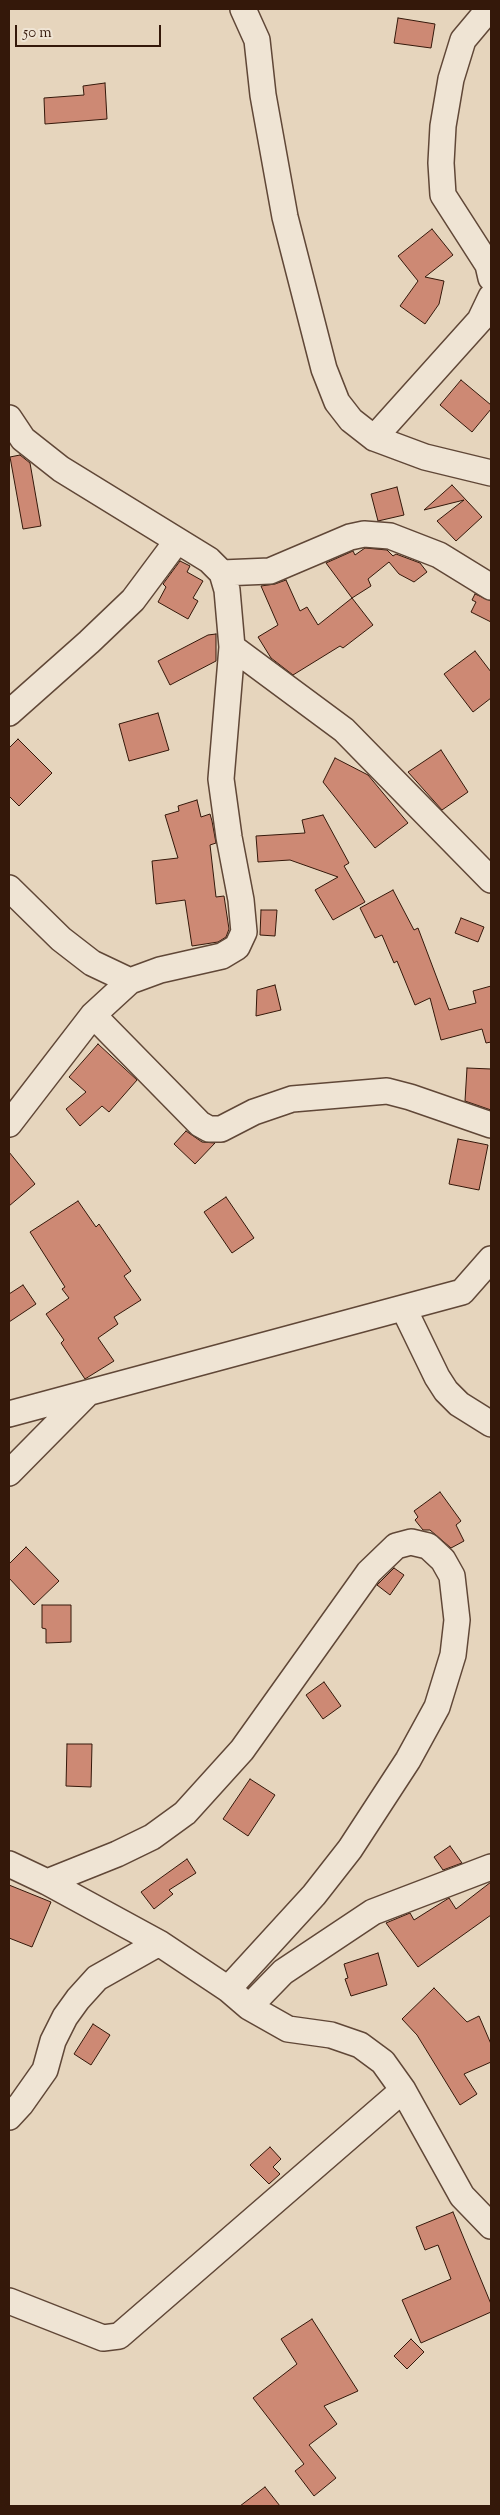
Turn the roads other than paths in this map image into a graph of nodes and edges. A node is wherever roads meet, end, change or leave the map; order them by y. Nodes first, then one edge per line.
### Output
1 (243, 9) edge
2 (489, 9) edge
3 (491, 278) edge
4 (491, 296) edge
5 (9, 418) edge
6 (374, 438) junction
7 (491, 473) edge
8 (177, 541) junction
9 (222, 572) junction
10 (491, 587) edge
11 (232, 647) junction
12 (9, 713) edge
13 (491, 880) edge
14 (9, 888) edge
15 (130, 981) junction
16 (94, 1015) junction
17 (9, 1124) edge
18 (491, 1125) edge
19 (491, 1259) edge
20 (404, 1309) junction
21 (86, 1395) junction
22 (9, 1414) edge
23 (491, 1424) edge
24 (9, 1473) edge
25 (9, 1864) edge
26 (491, 1867) edge
27 (47, 1882) junction
28 (158, 1943) junction
29 (228, 1988) junction
30 (249, 2007) junction
31 (404, 2090) junction
32 (9, 2117) edge
33 (491, 2228) edge
34 (9, 2301) edge

1 - 6 street
2 - 3 street
4 - 6 street
5 - 8 street
6 - 7 street
8 - 9 street
8 - 12 street
9 - 10 street
9 - 11 street
11 - 13 street
11 - 15 street
14 - 15 street
15 - 16 street
16 - 17 street
16 - 18 street
19 - 20 street
20 - 21 street
20 - 23 street
21 - 22 street
21 - 24 street
25 - 27 street
26 - 30 street
27 - 28 street
27 - 29 street
28 - 29 street
28 - 32 street
29 - 30 street
30 - 31 street
31 - 33 street
31 - 34 street

